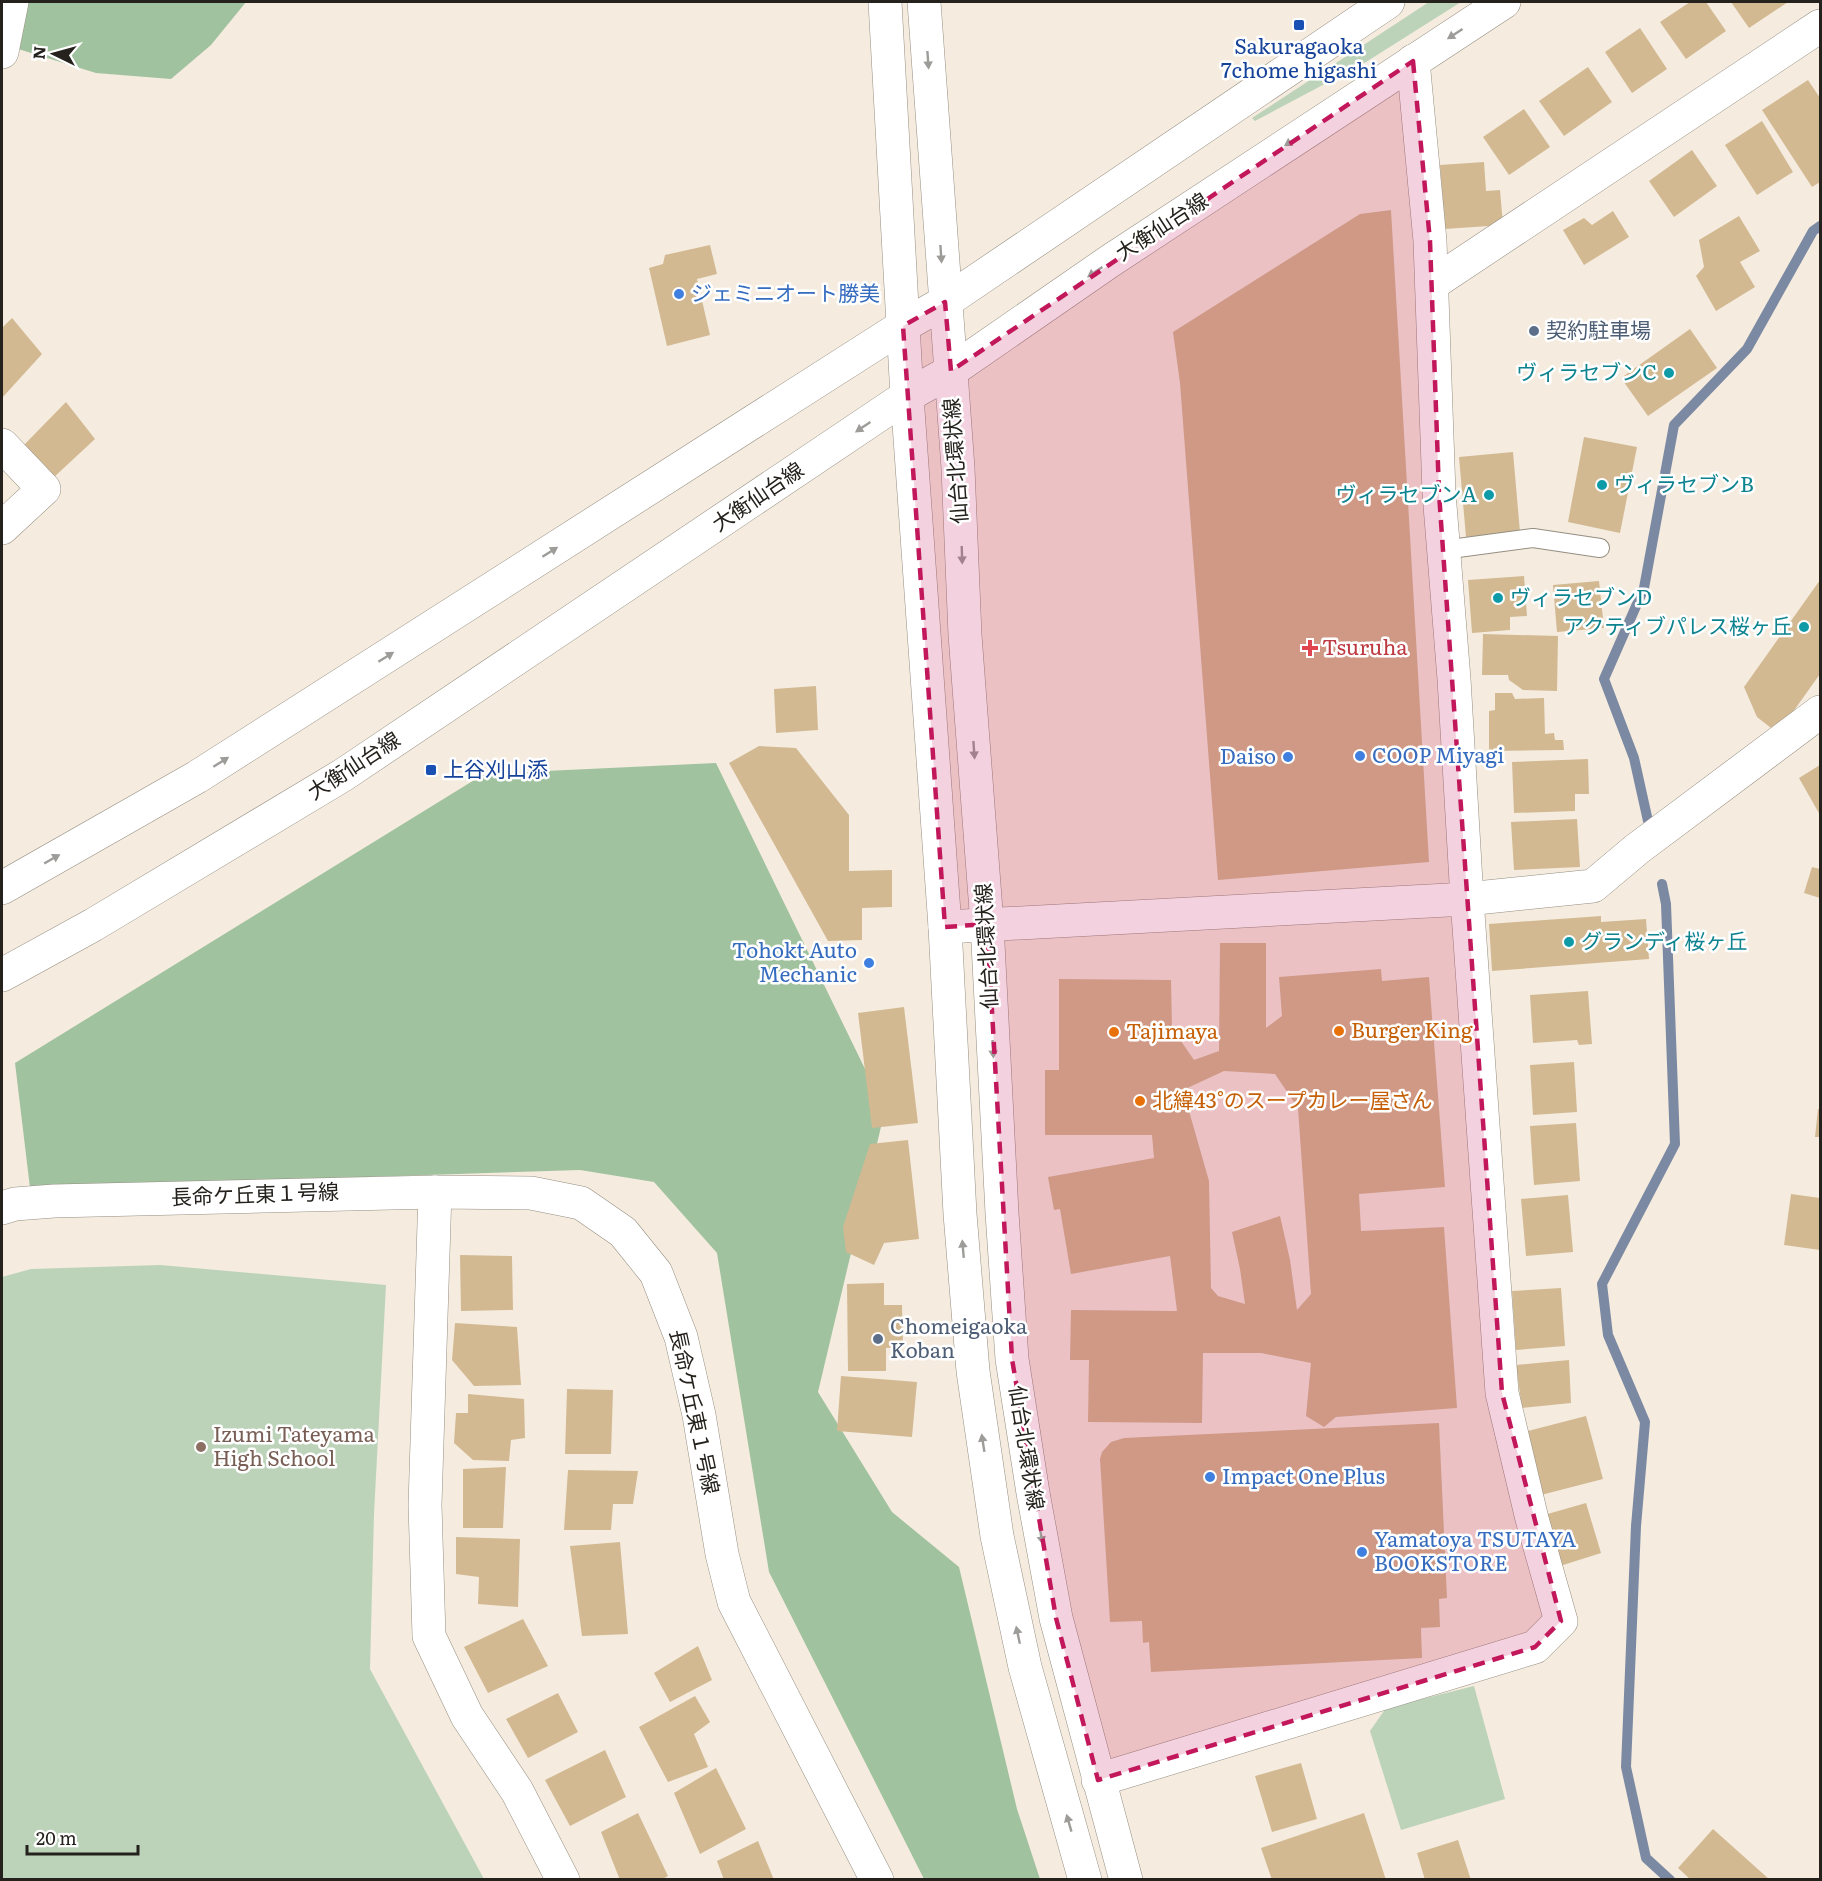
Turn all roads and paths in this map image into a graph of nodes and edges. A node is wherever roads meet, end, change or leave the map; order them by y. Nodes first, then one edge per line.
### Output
1 (12, 2) edge
2 (885, 2) edge
3 (924, 2) edge
4 (1388, 2) edge
5 (1504, 2) edge
6 (1821, 26) edge
7 (2, 52) edge
8 (1413, 61) junction
9 (1432, 284) junction
10 (945, 302) junction
11 (903, 326) junction
12 (951, 371) junction
13 (908, 396) junction
14 (2, 445) edge
15 (2, 528) edge
16 (1600, 548) dead end
17 (1443, 550) junction
18 (1821, 712) edge
19 (2, 888) edge
20 (1467, 898) junction
21 (987, 924) junction
22 (945, 927) junction
23 (2, 975) edge
24 (435, 1192) junction
25 (2, 1208) edge
26 (1098, 1780) junction
27 (564, 1880) edge
28 (877, 1880) edge
29 (1085, 1880) edge
30 (1126, 1880) edge

1 - 7 main road
2 - 11 main road, 仙台北環状線
3 -> 10 main road, 仙台北環状線
4 - 10 main road
5 -> 8 main road, 大衡仙台線
6 - 9 main road
8 - 9 main road
8 -> 12 main road, 大衡仙台線
9 - 17 main road
10 - 11 main road
10 - 12 main road, 仙台北環状線
11 - 13 main road, 仙台北環状線
19 -> 11 main road
12 - 13 main road, 大衡仙台線
12 -> 21 main road, 仙台北環状線
13 - 22 main road, 仙台北環状線
13 -> 23 main road, 大衡仙台線
14 - 15 main road
16 - 17 lane
17 - 20 main road
18 - 20 main road
20 - 21 main road
20 - 26 main road
21 - 22 main road
21 -> 26 main road, 仙台北環状線
29 -> 22 main road, 仙台北環状線
24 - 25 main road, 長命ケ丘東１号線
24 - 27 main road
24 - 28 main road, 長命ケ丘東１号線
26 - 30 main road, 仙台北環状線

